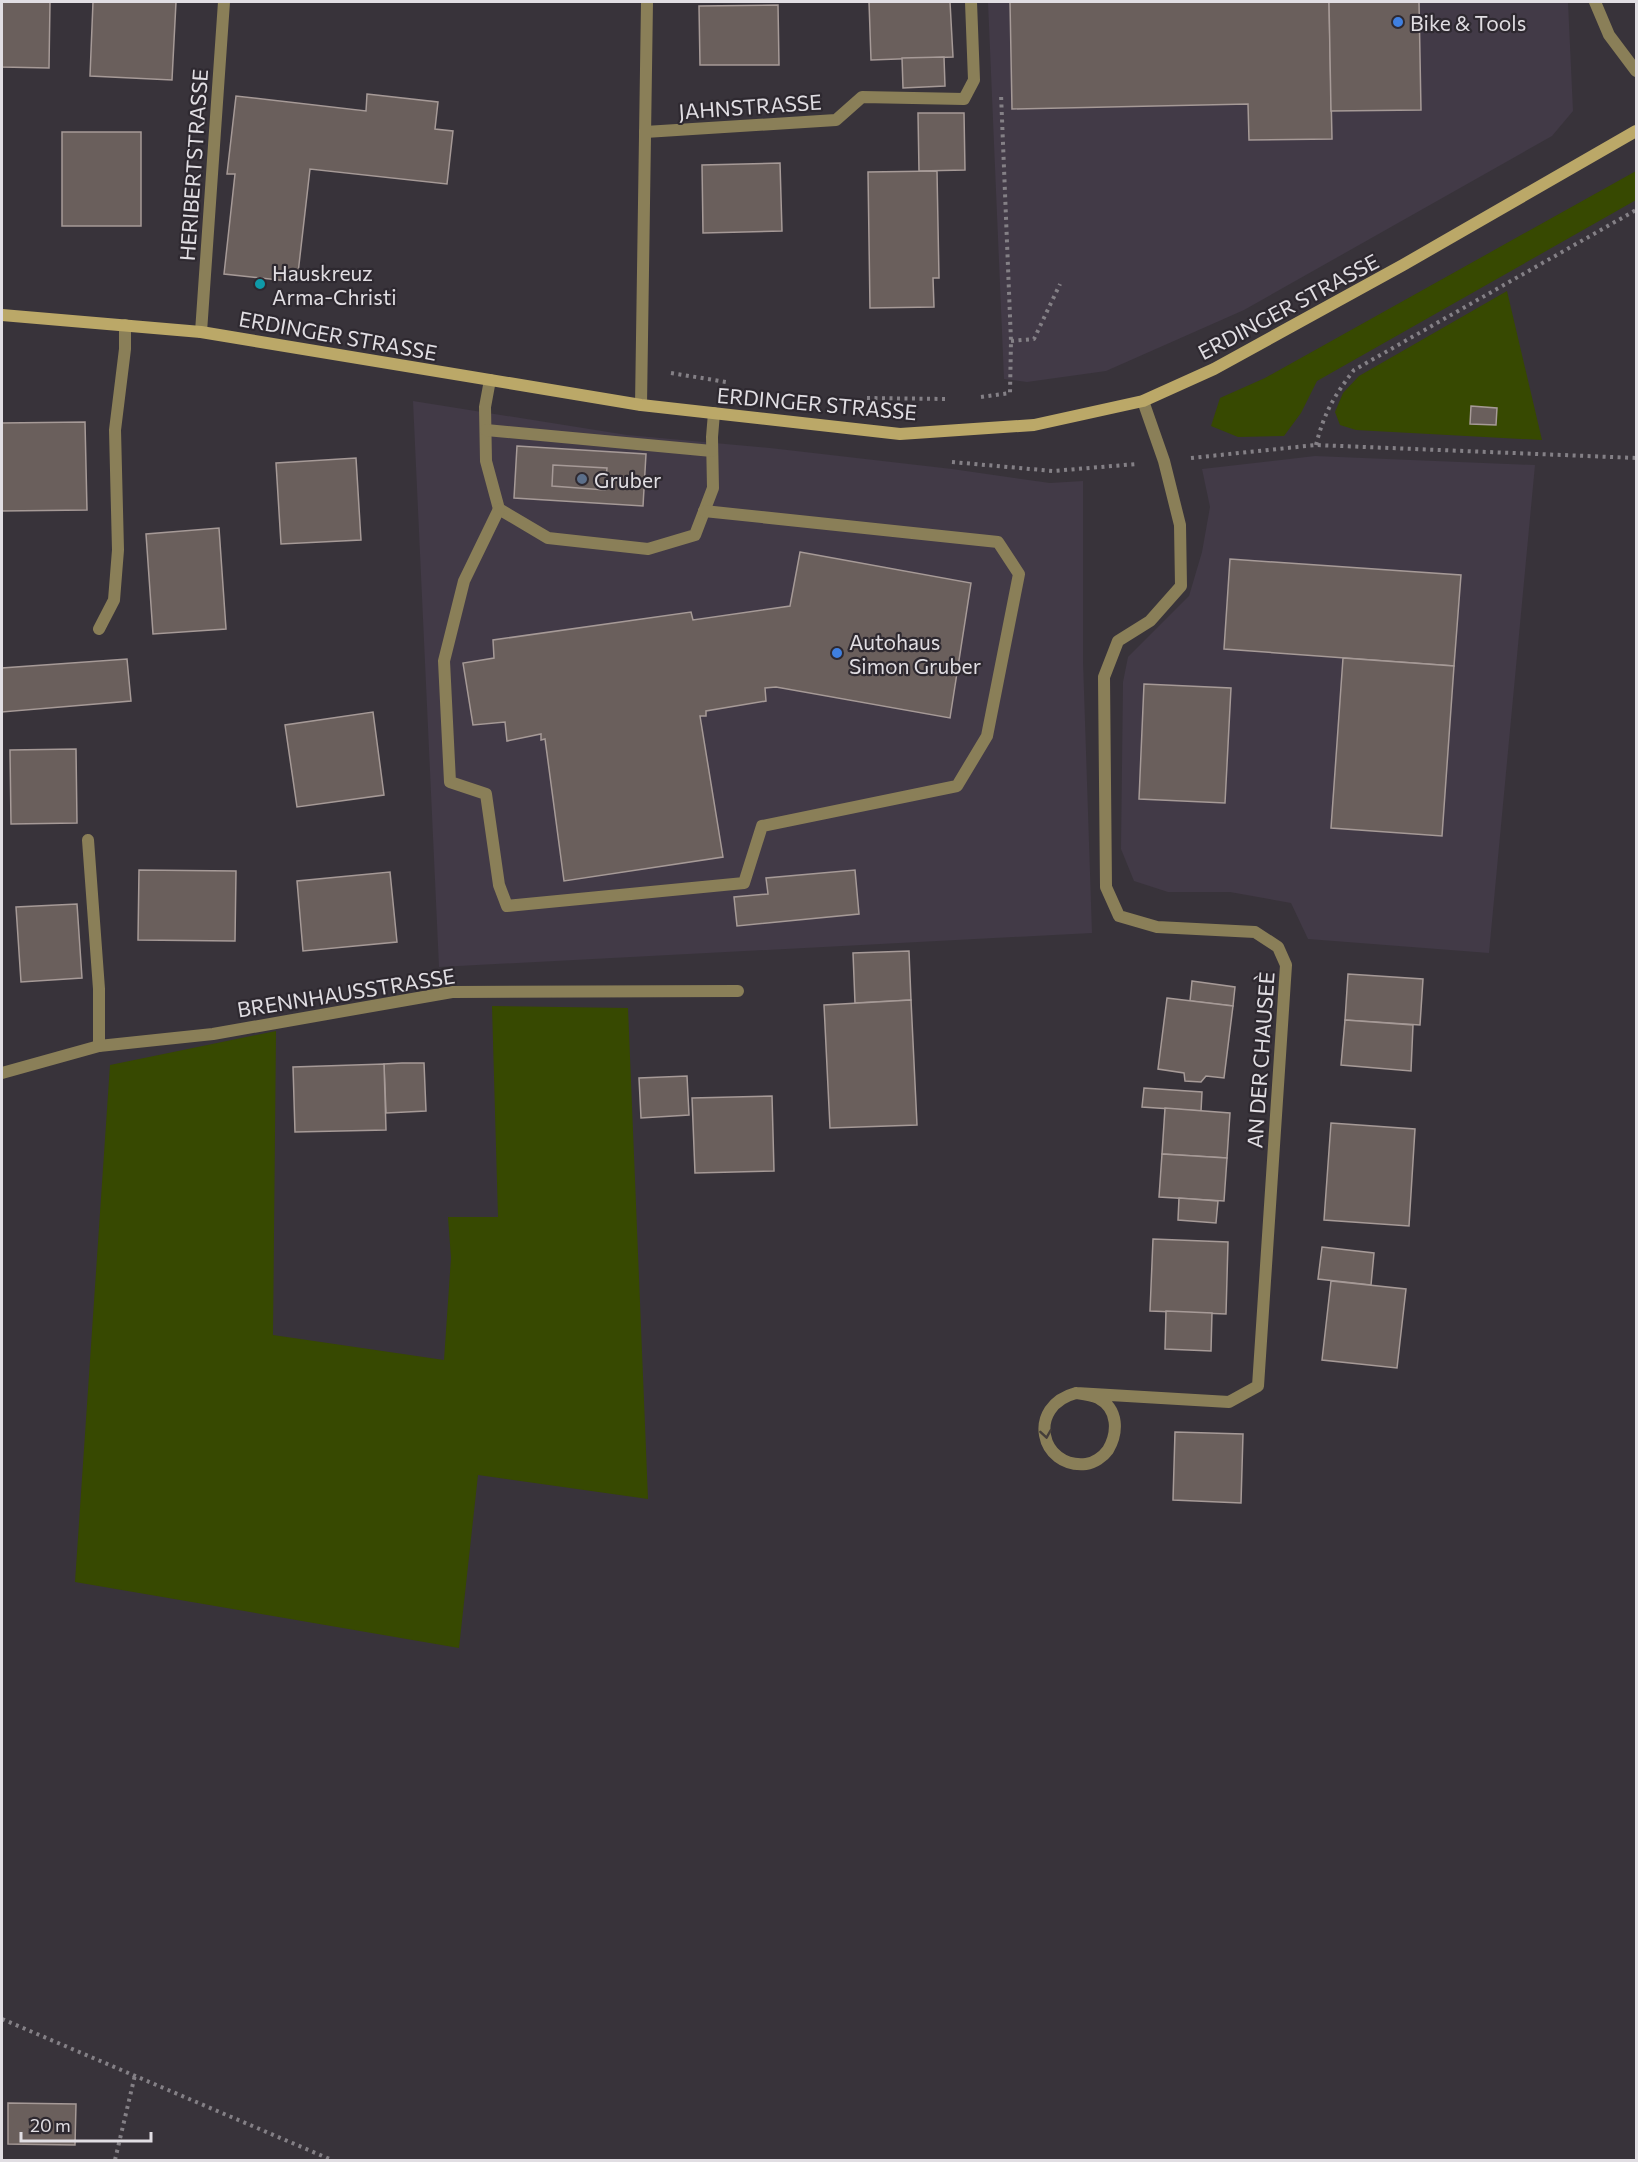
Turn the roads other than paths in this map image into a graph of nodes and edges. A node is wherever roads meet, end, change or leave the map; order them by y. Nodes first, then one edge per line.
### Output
1 (224, 2) edge
2 (647, 2) edge
3 (971, 2) edge
4 (1595, 2) edge
5 (1636, 71) edge
6 (1636, 130) edge
7 (645, 132) junction
8 (2, 315) edge
9 (126, 326) junction
10 (201, 332) junction
11 (490, 380) junction
12 (1143, 402) junction
13 (641, 405) junction
14 (714, 413) junction
15 (486, 430) junction
16 (712, 451) junction
17 (499, 509) junction
18 (704, 511) junction
19 (99, 629) dead end
20 (88, 840) dead end
21 (738, 991) dead end
22 (99, 1046) junction
23 (2, 1072) edge
24 (1076, 1393) junction

1 - 10 street, HERIBERTSTRASSE
2 - 7 street
3 - 7 street, JAHNSTRASSE
4 - 5 street
6 - 12 main road, ERDINGER STRASSE
7 - 13 street
8 - 9 main road, ERDINGER STRASSE
9 - 10 main road, ERDINGER STRASSE
9 - 19 street
10 - 11 main road, ERDINGER STRASSE
11 - 13 main road, ERDINGER STRASSE
11 - 15 street
12 - 14 main road, ERDINGER STRASSE
12 - 24 street, AN DER CHAUSEÈ
13 - 14 main road, ERDINGER STRASSE
14 - 16 street
15 - 16 street
15 - 17 street
16 - 18 street
17 - 18 street
17 - 18 street
20 - 22 street
21 - 22 street, BRENNHAUSSTRASSE
22 - 23 street, BRENNHAUSSTRASSE
24 -> 24 street

